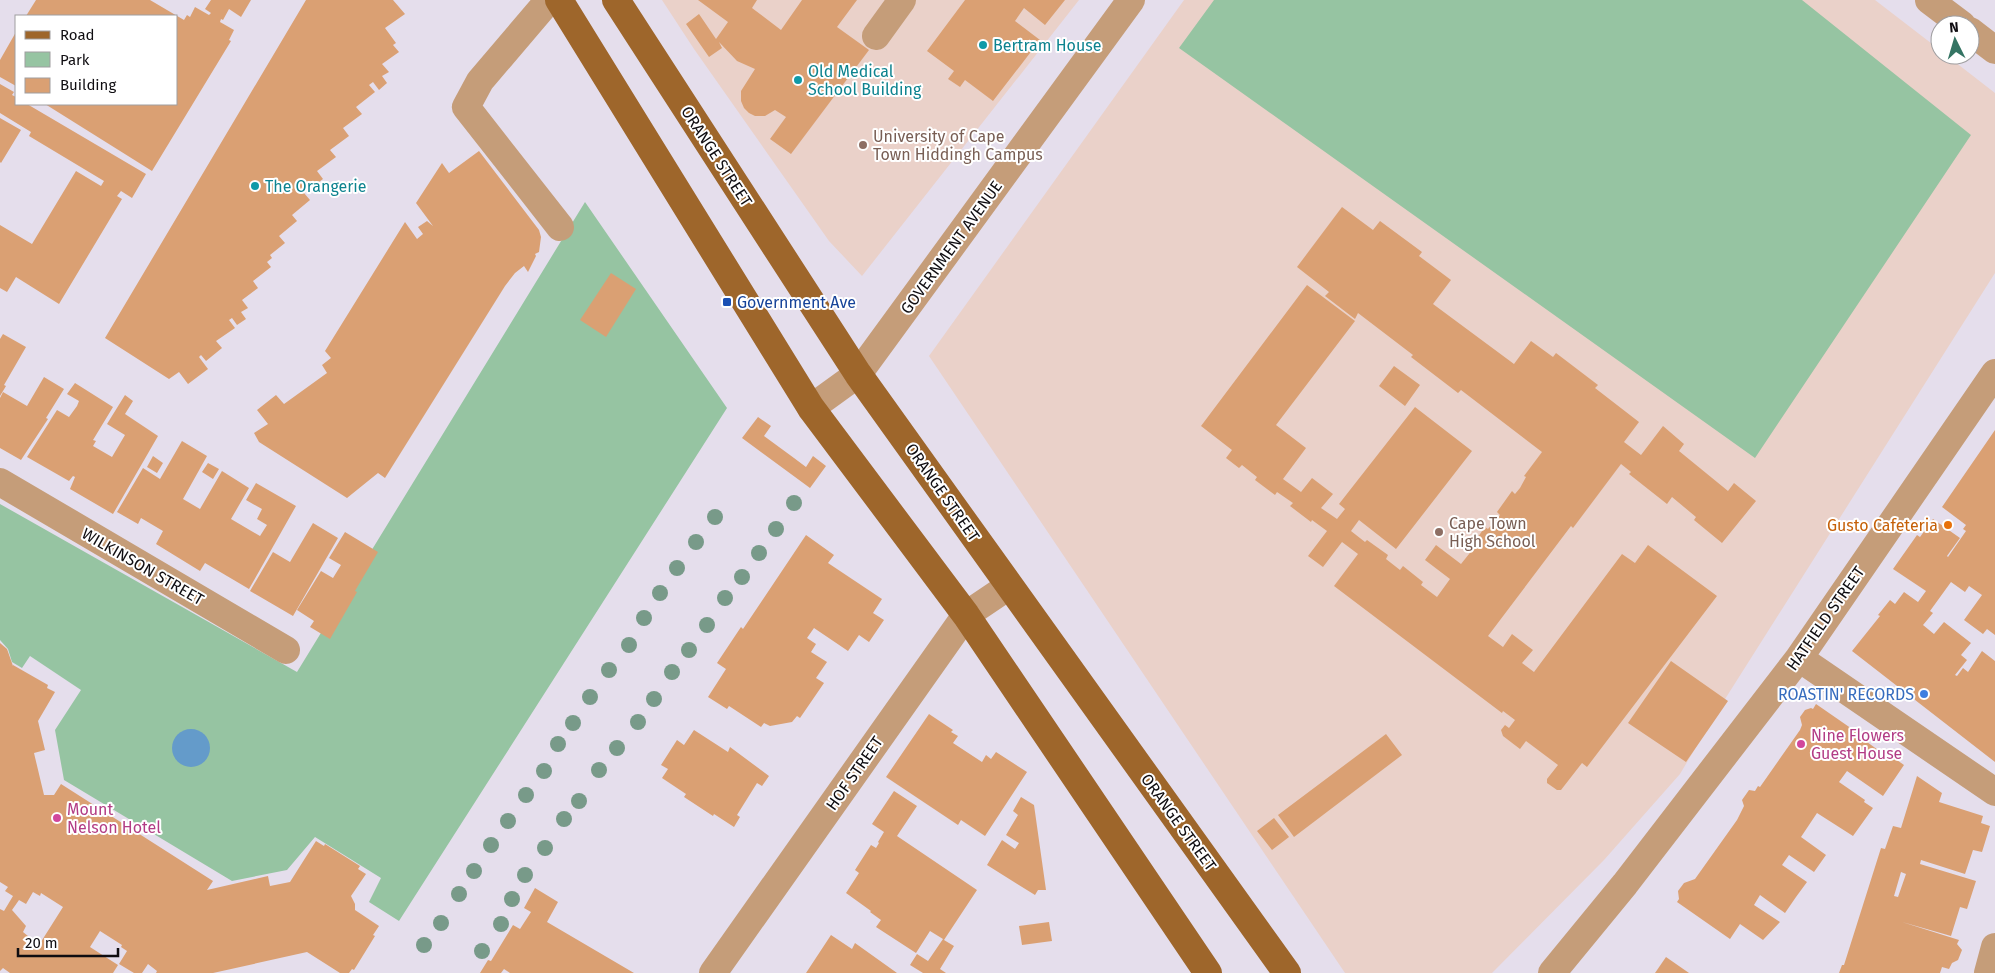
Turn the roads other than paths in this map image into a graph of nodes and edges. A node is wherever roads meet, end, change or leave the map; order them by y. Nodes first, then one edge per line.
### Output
1 (549, 0) edge
2 (559, 0) edge
3 (616, 0) edge
4 (902, 0) edge
5 (1131, 0) edge
6 (1929, 0) edge
7 (1949, 15) edge
8 (876, 36) dead end
9 (1980, 39) edge
10 (1995, 50) edge
11 (560, 227) dead end
12 (1995, 373) edge
13 (858, 374) junction
14 (811, 408) junction
15 (0, 482) edge
16 (1009, 586) junction
17 (966, 615) junction
18 (286, 650) dead end
19 (1799, 658) junction
20 (1995, 792) edge
21 (1995, 947) edge
22 (714, 973) edge
23 (1208, 973) edge
24 (1287, 973) edge
25 (1552, 973) edge
26 (1988, 973) edge

1 - 11 street
2 - 14 main road
3 - 13 main road, ORANGE STREET
4 - 8 street
5 - 13 street, GOVERNMENT AVENUE
6 - 7 street
9 - 10 street
12 - 19 street, HATFIELD STREET
13 - 14 street, GOVERNMENT AVENUE
13 - 16 main road, ORANGE STREET
14 - 17 main road
15 - 18 street, WILKINSON STREET
16 - 17 street, HOF STREET
16 - 24 main road, ORANGE STREET
17 - 22 street, HOF STREET
17 - 23 main road
19 - 20 street
19 - 25 street, HATFIELD STREET
21 - 26 street

